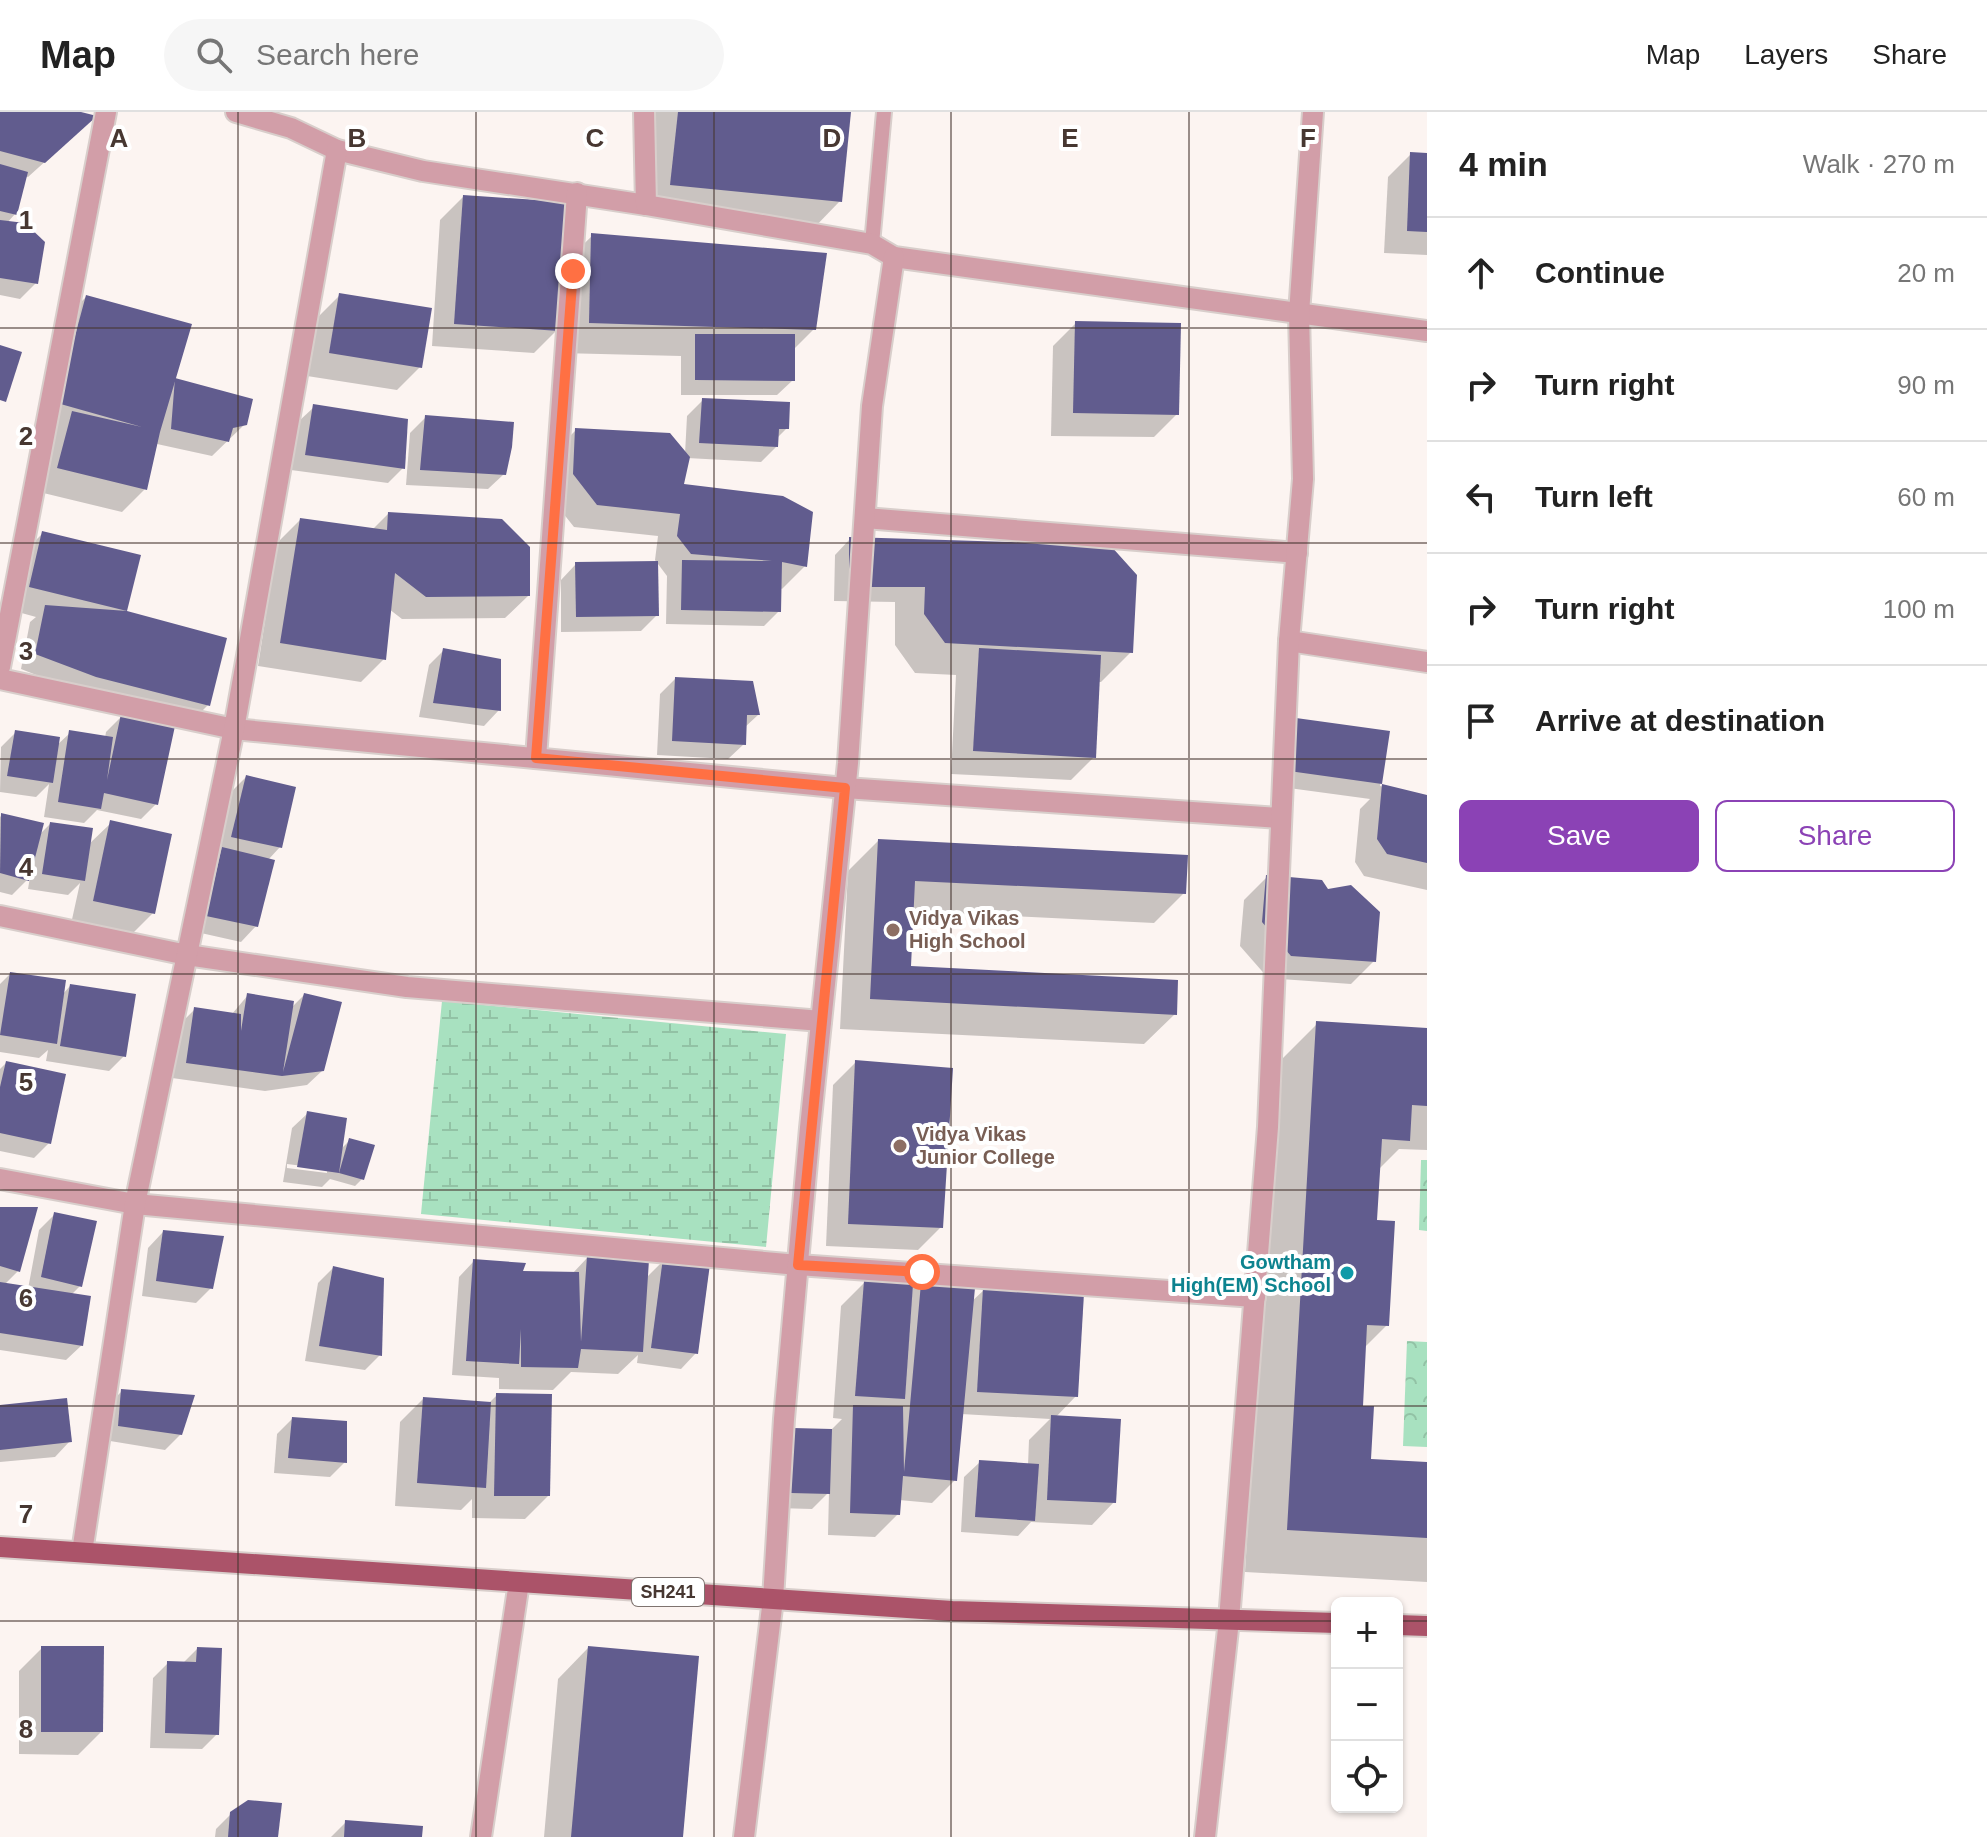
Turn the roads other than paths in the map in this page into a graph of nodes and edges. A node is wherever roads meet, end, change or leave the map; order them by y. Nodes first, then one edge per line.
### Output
1 (106, 112) edge
2 (236, 112) edge
3 (644, 112) edge
4 (884, 112) edge
5 (1313, 112) edge
6 (292, 120) edge
7 (337, 150) junction
8 (577, 193) junction
9 (646, 205) junction
10 (872, 244) junction
11 (894, 257) junction
12 (1299, 314) junction
13 (1427, 331) edge
14 (865, 518) junction
15 (1297, 553) junction
16 (1289, 641) junction
17 (1427, 662) edge
18 (0, 667) edge
19 (0, 679) edge
20 (234, 729) junction
21 (536, 758) junction
22 (845, 788) junction
23 (1280, 818) junction
24 (0, 916) edge
25 (187, 955) junction
26 (821, 1021) junction
27 (0, 1179) edge
28 (135, 1204) junction
29 (798, 1265) junction
30 (1255, 1297) junction
31 (0, 1547) edge
32 (82, 1552) junction
33 (519, 1582) junction
34 (773, 1599) junction
35 (1229, 1620) junction
36 (1331, 1623) edge
37 (1403, 1625) edge
38 (1427, 1626) edge
39 (481, 1837) edge
40 (744, 1837) edge
41 (1205, 1837) edge

1 - 18 street
2 - 6 street
3 - 9 street
4 - 10 lane
5 - 12 street
6 - 7 street
7 - 8 street
7 - 20 street
8 - 9 street
8 - 21 street
9 - 10 street
10 - 11 street
11 - 12 street
11 - 14 street
12 - 13 street
12 - 15 street
14 - 15 street
14 - 22 street
15 - 16 street
16 - 17 street
16 - 23 street
19 - 20 street
20 - 21 street
20 - 25 street
21 - 22 street
22 - 23 street
22 - 26 street
23 - 30 street
24 - 25 street
25 - 26 street
25 - 28 street
26 - 29 street
27 - 28 street
28 - 29 street
28 - 32 street
29 - 30 street
29 - 34 street
30 - 35 street
31 - 32 main road, SH241
32 - 33 main road, SH241
33 - 34 main road, SH241
33 - 39 street
34 - 35 main road, SH241
34 - 40 street
35 - 36 main road, SH241
35 - 41 street
37 - 38 main road

